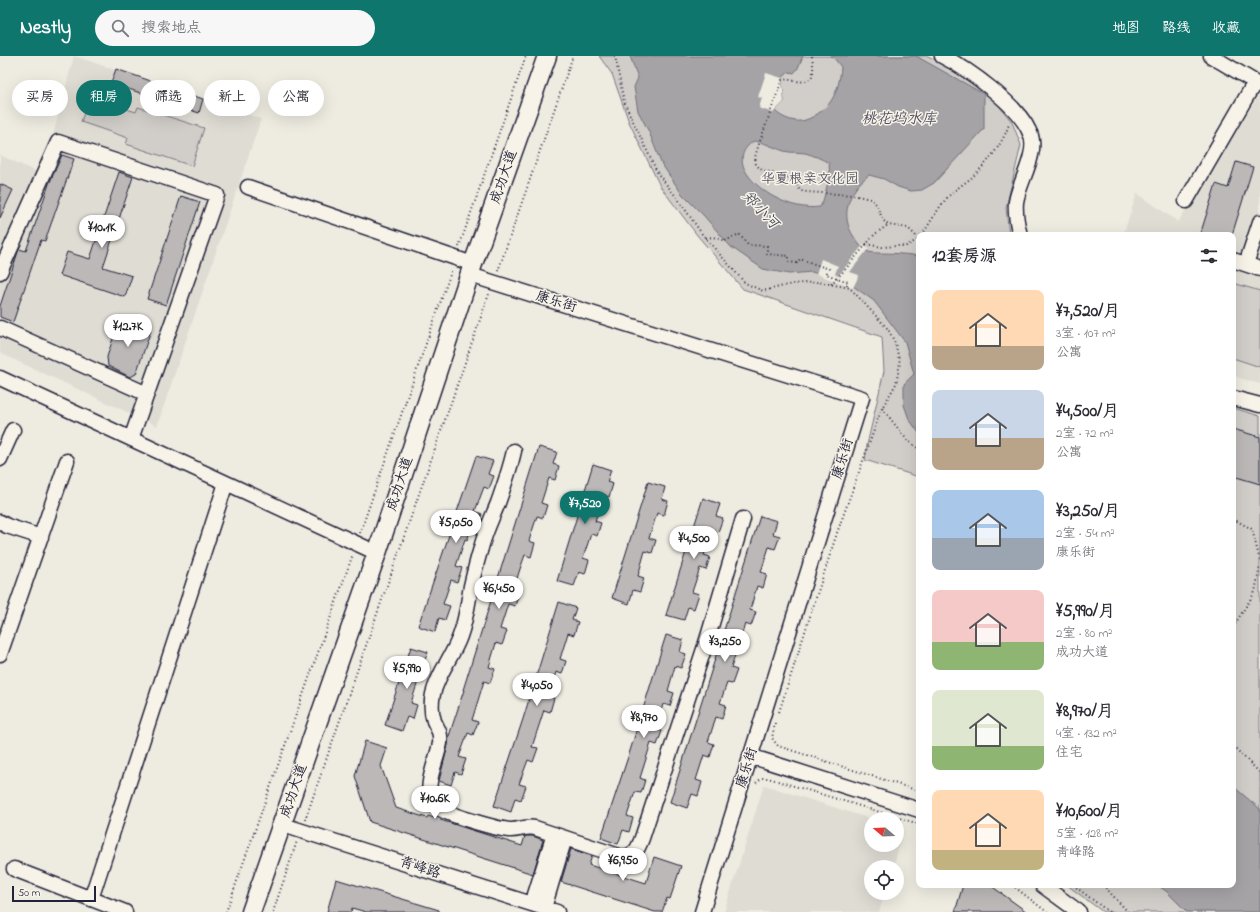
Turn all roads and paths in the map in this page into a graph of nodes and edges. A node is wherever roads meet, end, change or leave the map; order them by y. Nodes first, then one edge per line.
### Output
1 (526, 56) edge
2 (547, 56) edge
3 (573, 56) edge
4 (615, 56) edge
5 (812, 56) edge
6 (942, 56) edge
7 (1211, 56) edge
8 (966, 63) edge
9 (1257, 84) edge
10 (1013, 109) junction
11 (248, 187) dead end
12 (1186, 201) dead end
13 (1260, 222) edge
14 (888, 225) junction
15 (924, 232) edge
16 (1019, 232) edge
17 (916, 236) edge
18 (706, 238) junction
19 (916, 241) edge
20 (866, 244) junction
21 (456, 258) junction
22 (1240, 262) edge
23 (471, 269) junction
24 (1260, 269) edge
25 (0, 272) edge
26 (837, 278) junction
27 (494, 282) junction
28 (831, 284) junction
29 (846, 287) junction
30 (0, 328) edge
31 (0, 378) edge
32 (147, 394) junction
33 (1236, 399) edge
34 (1260, 405) edge
35 (882, 408) junction
36 (13, 430) dead end
37 (132, 439) junction
38 (916, 447) edge
39 (514, 451) dead end
40 (0, 459) edge
41 (67, 461) dead end
42 (226, 483) junction
43 (743, 519) dead end
44 (1236, 521) edge
45 (0, 522) edge
46 (41, 537) junction
47 (356, 544) junction
48 (377, 553) junction
49 (1260, 561) edge
50 (1260, 566) edge
51 (1236, 622) edge
52 (0, 654) edge
53 (1236, 749) edge
54 (750, 756) junction
55 (1260, 773) edge
56 (754, 787) dead end
57 (916, 790) edge
58 (916, 809) edge
59 (916, 823) edge
60 (283, 825) junction
61 (301, 831) junction
62 (560, 836) junction
63 (14, 869) dead end
64 (1016, 888) edge
65 (1046, 888) edge
66 (1077, 888) edge
67 (1106, 888) edge
68 (91, 899) junction
69 (544, 908) edge
70 (125, 912) edge
71 (226, 912) edge
72 (251, 912) edge
73 (272, 912) edge
74 (702, 912) edge
75 (1047, 912) edge
76 (1079, 912) edge
77 (1109, 912) edge
78 (1128, 912) edge

1 - 21 path
2 - 23 main road, 成功大道
3 - 27 path
4 - 18 path
5 - 14 path
6 - 8 street
7 - 9 street
8 - 10 street
9 - 12 street
10 - 15 path
10 - 16 street
11 - 21 street, 康乐街
13 - 22 street
14 - 17 path
14 - 20 path
18 - 26 path
18 - 28 path
19 - 20 path
20 - 26 path
21 - 23 street, 康乐街
21 - 47 path
22 - 24 street
23 - 27 street, 康乐街
23 - 48 main road, 成功大道
25 - 32 street
26 - 28 path
26 - 29 path
27 - 54 street, 康乐街
27 - 61 path
28 - 29 path
29 - 35 path
30 - 32 street
31 - 37 street
32 - 37 street
33 - 34 street
35 - 38 path
35 - 57 path
36 - 40 street
37 - 42 street
39 - 62 street
41 - 46 street
42 - 47 street
42 - 68 street
43 - 62 street
44 - 49 path
45 - 46 street
46 - 52 street
47 - 48 street
47 - 71 path
48 - 60 main road, 成功大道
50 - 51 path
53 - 55 path
54 - 58 street
54 - 74 street, 康乐街
56 - 59 path
60 - 61 street, 青峰路
60 - 72 main road, 成功大道
61 - 69 street, 青峰路
61 - 73 path
62 - 69 street
63 - 68 street
64 - 75 path
65 - 76 street
66 - 77 path
67 - 78 path
68 - 70 street

